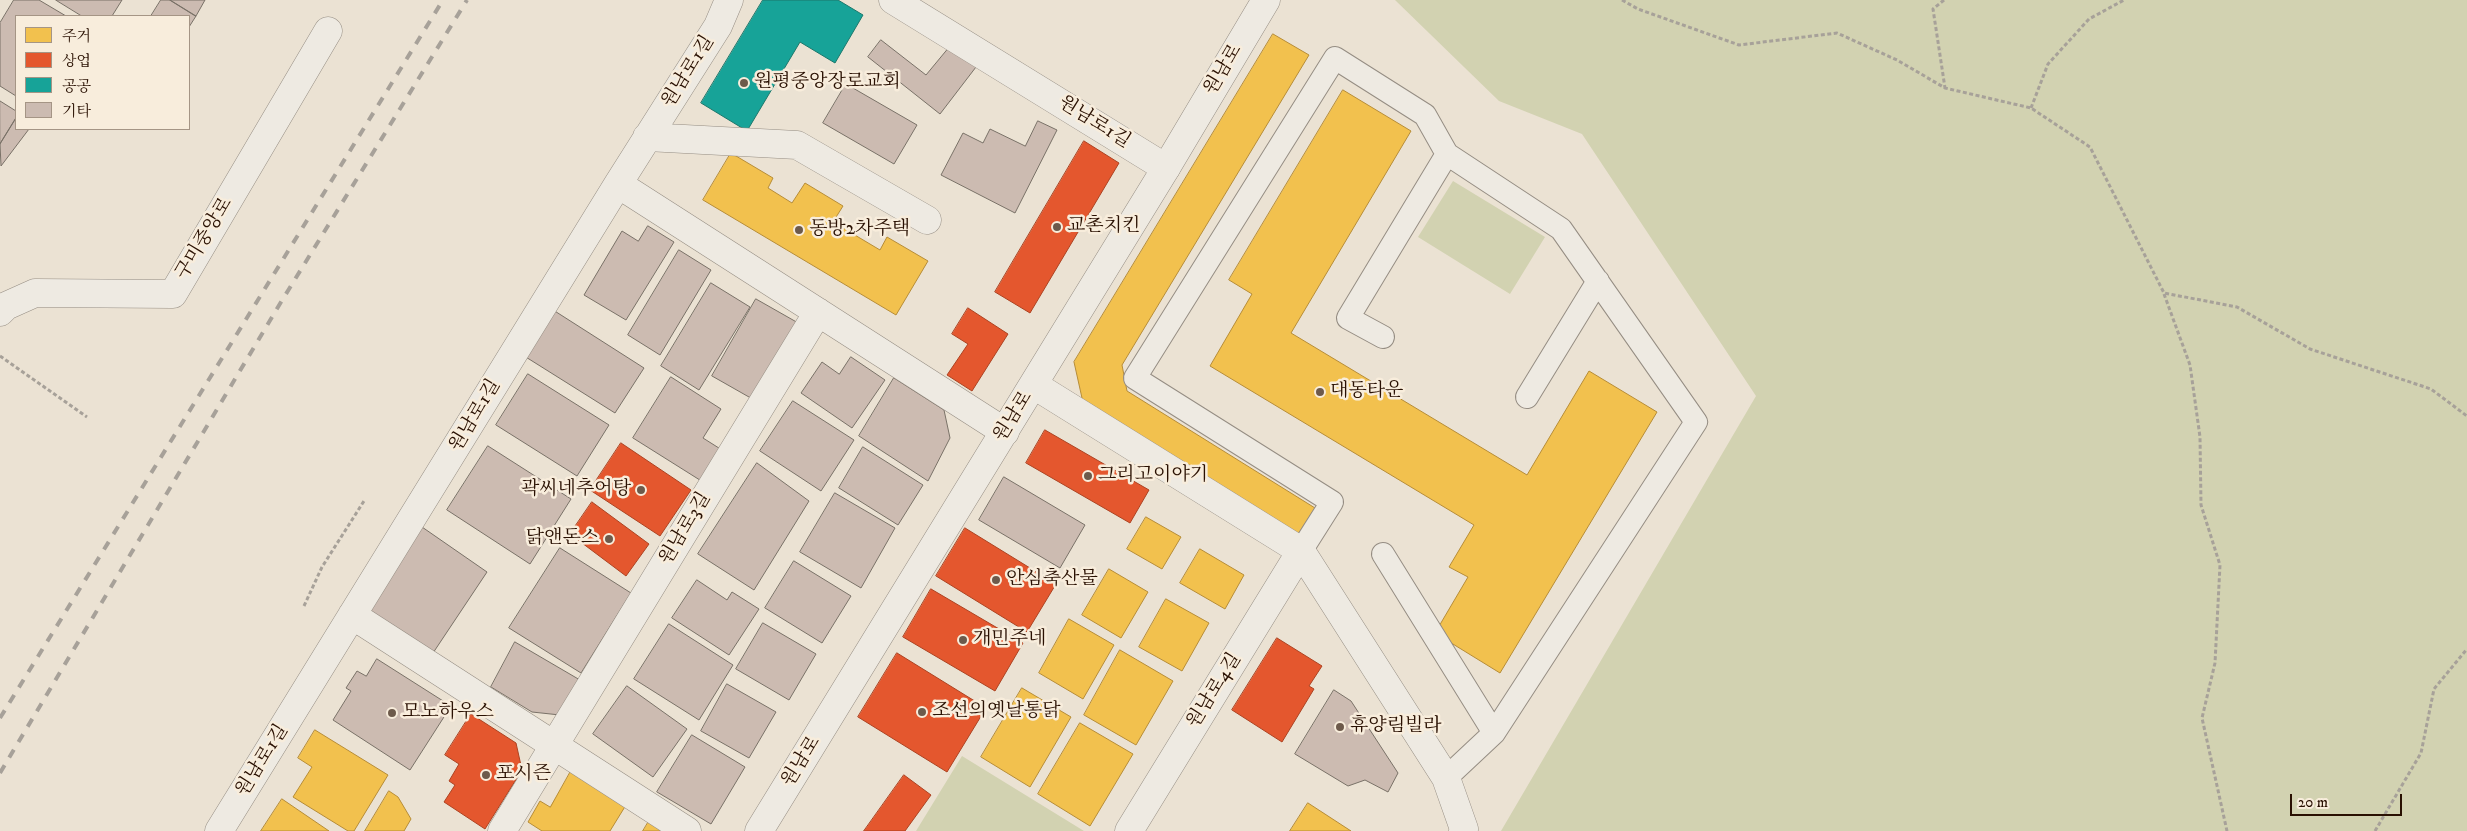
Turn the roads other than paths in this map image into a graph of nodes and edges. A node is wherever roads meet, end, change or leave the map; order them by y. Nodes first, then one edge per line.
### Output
1 (730, 0) edge
2 (893, 0) edge
3 (1266, 0) edge
4 (328, 31) dead end
5 (647, 137) junction
6 (1447, 154) junction
7 (1166, 168) junction
8 (618, 184) junction
9 (927, 220) dead end
10 (1598, 281) junction
11 (0, 312) edge
12 (818, 312) junction
13 (1383, 338) dead end
14 (1034, 385) junction
15 (1527, 397) dead end
16 (1005, 432) junction
17 (1301, 551) junction
18 (1383, 554) dead end
19 (352, 615) junction
20 (1494, 733) junction
21 (554, 746) junction
22 (1446, 778) junction
23 (219, 831) edge
24 (502, 831) edge
25 (687, 831) edge
26 (759, 831) edge
27 (1129, 831) edge
28 (1463, 831) edge

1 - 5 street, 원남로1길
2 - 7 street, 원남로1길
3 - 7 street, 원남로
4 - 11 street, 구미중앙로
5 - 8 street, 원남로1길
5 - 9 street
6 - 10 lane
6 - 13 lane
6 - 17 lane
7 - 14 street, 원남로
8 - 12 street
8 - 19 street, 원남로1길
10 - 15 lane
10 - 20 lane
12 - 16 street
12 - 21 street, 원남로3길
14 - 16 street, 원남로
14 - 17 street
16 - 26 street, 원남로
17 - 22 street
17 - 27 street, 원남로4길
18 - 20 lane
19 - 21 street
19 - 23 street, 원남로1길
20 - 22 lane
21 - 24 street, 원남로3길
21 - 25 street
22 - 28 street

